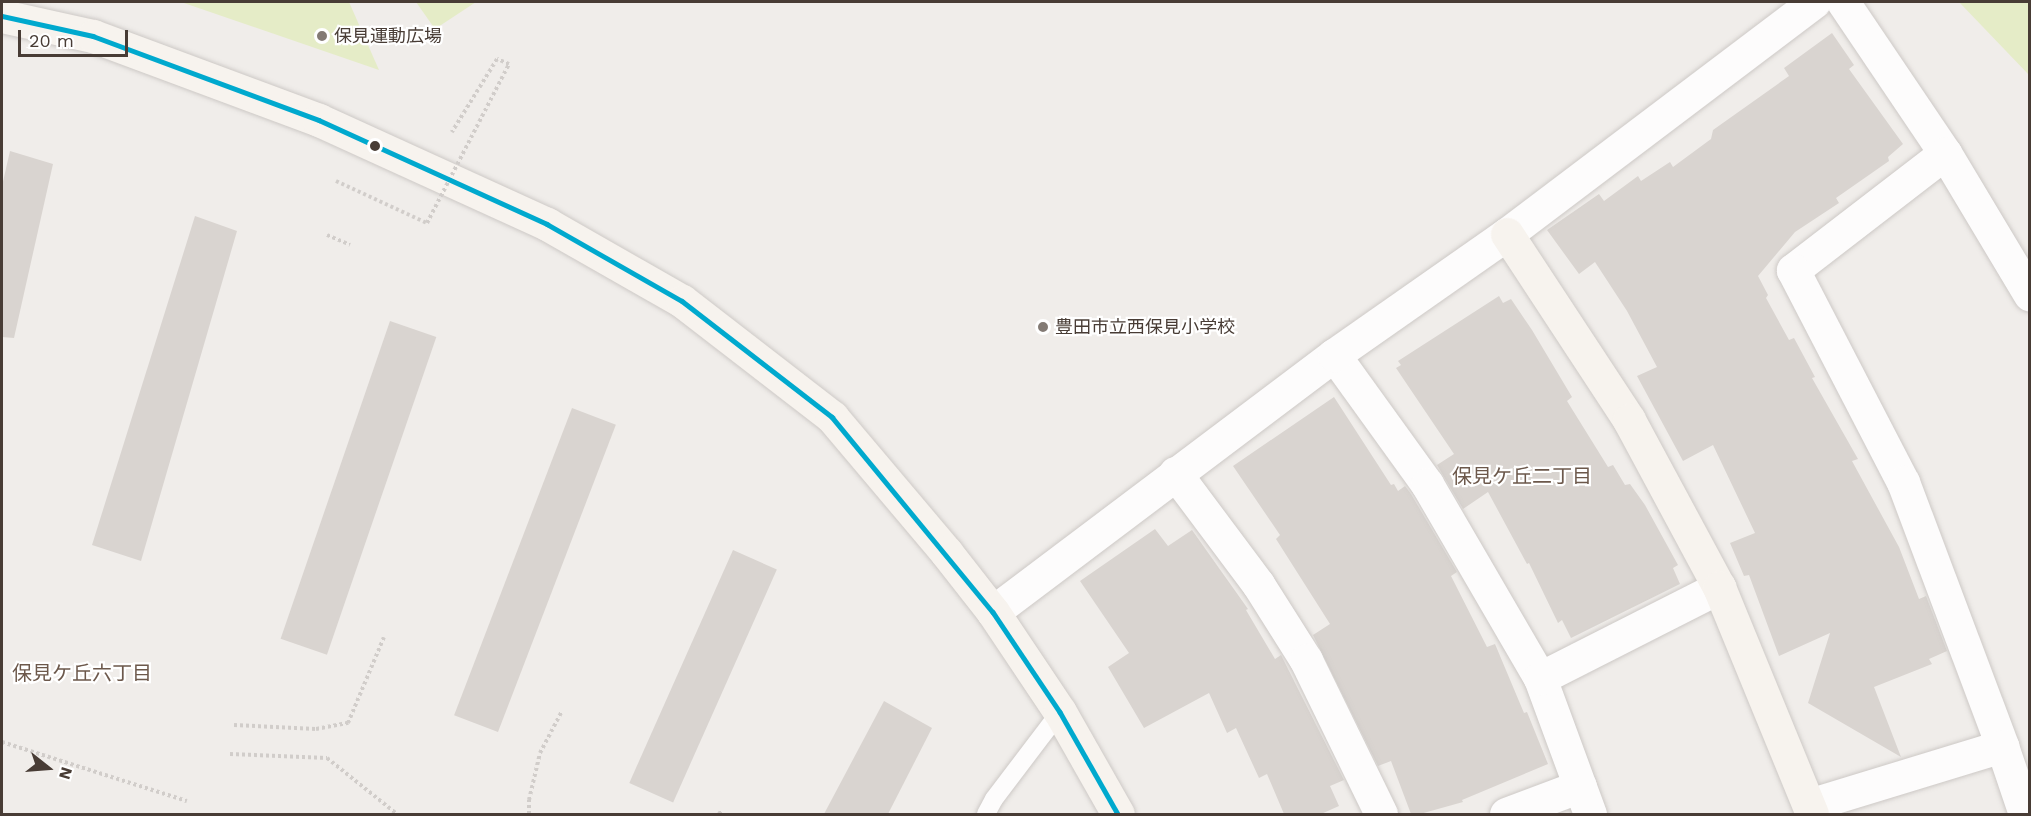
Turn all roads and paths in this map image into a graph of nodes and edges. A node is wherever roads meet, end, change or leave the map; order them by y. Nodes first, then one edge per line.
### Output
1 (1814, 2) edge
2 (1843, 2) edge
3 (2, 16) edge
4 (452, 132) dead end
5 (1945, 153) junction
6 (336, 181) dead end
7 (1507, 234) junction
8 (327, 236) dead end
9 (350, 245) dead end
10 (2030, 295) edge
11 (1334, 355) junction
12 (1175, 473) junction
13 (1719, 587) junction
14 (993, 612) junction
15 (384, 636) dead end
16 (1540, 678) junction
17 (562, 711) dead end
18 (1060, 712) junction
19 (234, 725) dead end
20 (2, 742) edge
21 (2002, 746) junction
22 (230, 754) dead end
23 (1585, 800) edge
24 (187, 801) dead end
25 (1810, 810) edge
26 (398, 814) edge
27 (530, 814) edge
28 (986, 814) edge
29 (1118, 814) edge
30 (1381, 814) edge
31 (1506, 814) edge
32 (2025, 814) edge

1 - 7 street
2 - 5 street
3 - 14 street
4 - 6 path, bridge
5 - 10 street
5 - 21 street
7 - 11 street
7 - 13 street
8 - 9 path
11 - 12 street
11 - 16 street
12 - 14 street
12 - 30 street
13 - 16 street
13 - 25 street
14 - 18 street
15 - 19 path
16 - 23 street
17 - 27 path
18 - 28 lane
18 - 29 street
20 - 24 path
21 - 25 street
21 - 32 street
22 - 26 path
23 - 31 street

